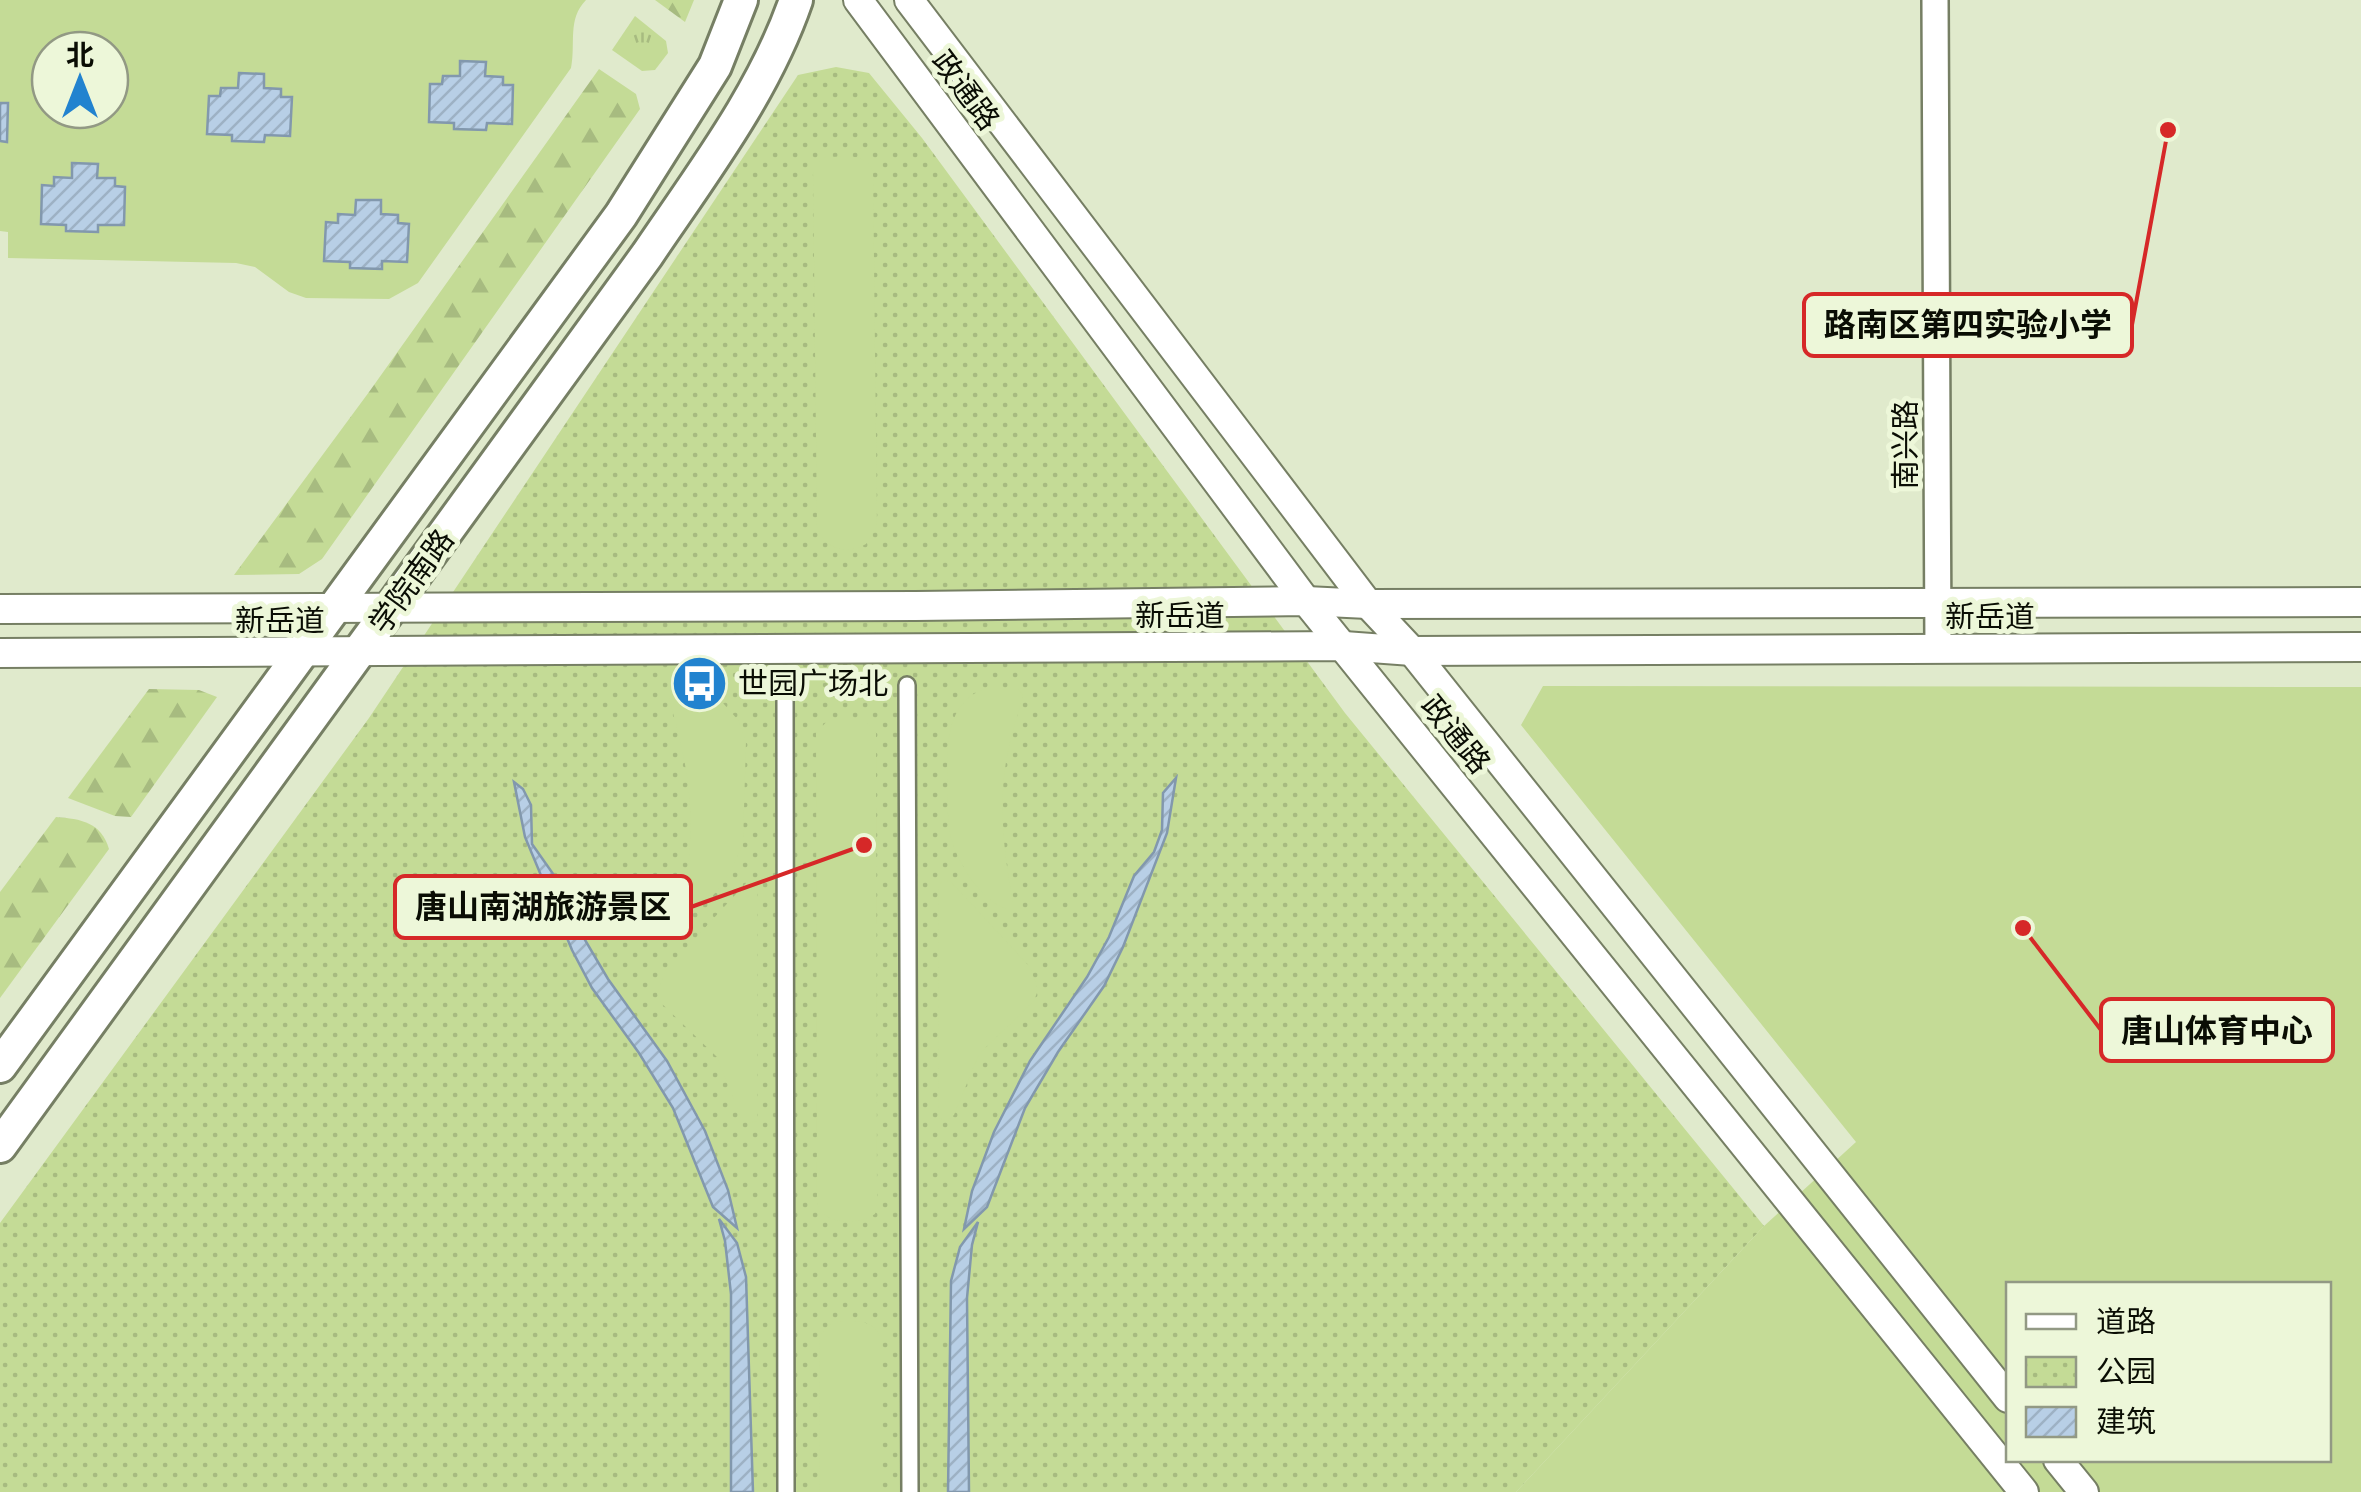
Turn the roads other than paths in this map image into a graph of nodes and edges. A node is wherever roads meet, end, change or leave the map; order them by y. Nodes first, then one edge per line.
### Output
1 (740, 0) edge
2 (796, 0) edge
3 (858, 0) edge
4 (909, 0) edge
5 (1935, 0) edge
6 (1306, 600) junction
7 (2361, 602) edge
8 (1938, 603) junction
9 (1368, 604) junction
10 (332, 608) junction
11 (393, 609) junction
12 (0, 610) edge
13 (1344, 646) junction
14 (2361, 647) edge
15 (1938, 649) junction
16 (359, 651) junction
17 (1412, 651) junction
18 (0, 652) edge
19 (302, 652) junction
20 (907, 685) dead end
21 (785, 688) dead end
22 (0, 1066) edge
23 (1783, 1116) junction
24 (0, 1146) edge
25 (1751, 1153) junction
26 (2006, 1395) edge
27 (2060, 1462) edge
28 (786, 1492) edge
29 (910, 1492) edge
30 (2024, 1492) edge
31 (2084, 1492) edge

1 - 10 main road, 学院南路
2 - 11 main road, 学院南路
3 - 6 main road, 政通路
4 - 9 main road, 政通路
5 - 8 street, 南兴路
6 - 9 main road, 新岳道
6 - 11 main road, 新岳道
6 - 13 main road, 政通路
7 - 8 main road, 新岳道
8 - 9 main road, 新岳道
8 - 15 street, 南兴路
9 - 17 main road, 政通路
10 - 11 main road, 新岳道
10 - 12 main road, 新岳道
10 - 19 main road, 学院南路
11 - 16 main road, 学院南路
13 - 16 main road, 新岳道
13 - 17 main road, 新岳道
13 - 25 main road, 政通路
14 - 15 main road, 新岳道
15 - 17 main road, 新岳道
16 - 19 main road, 新岳道
16 - 24 main road, 学院南路
17 - 23 main road, 政通路
18 - 19 main road, 新岳道
19 - 22 main road, 学院南路
20 - 29 street
21 - 28 street
23 - 25 main road
23 - 26 main road, 政通路
25 - 30 main road, 政通路
27 - 31 main road

